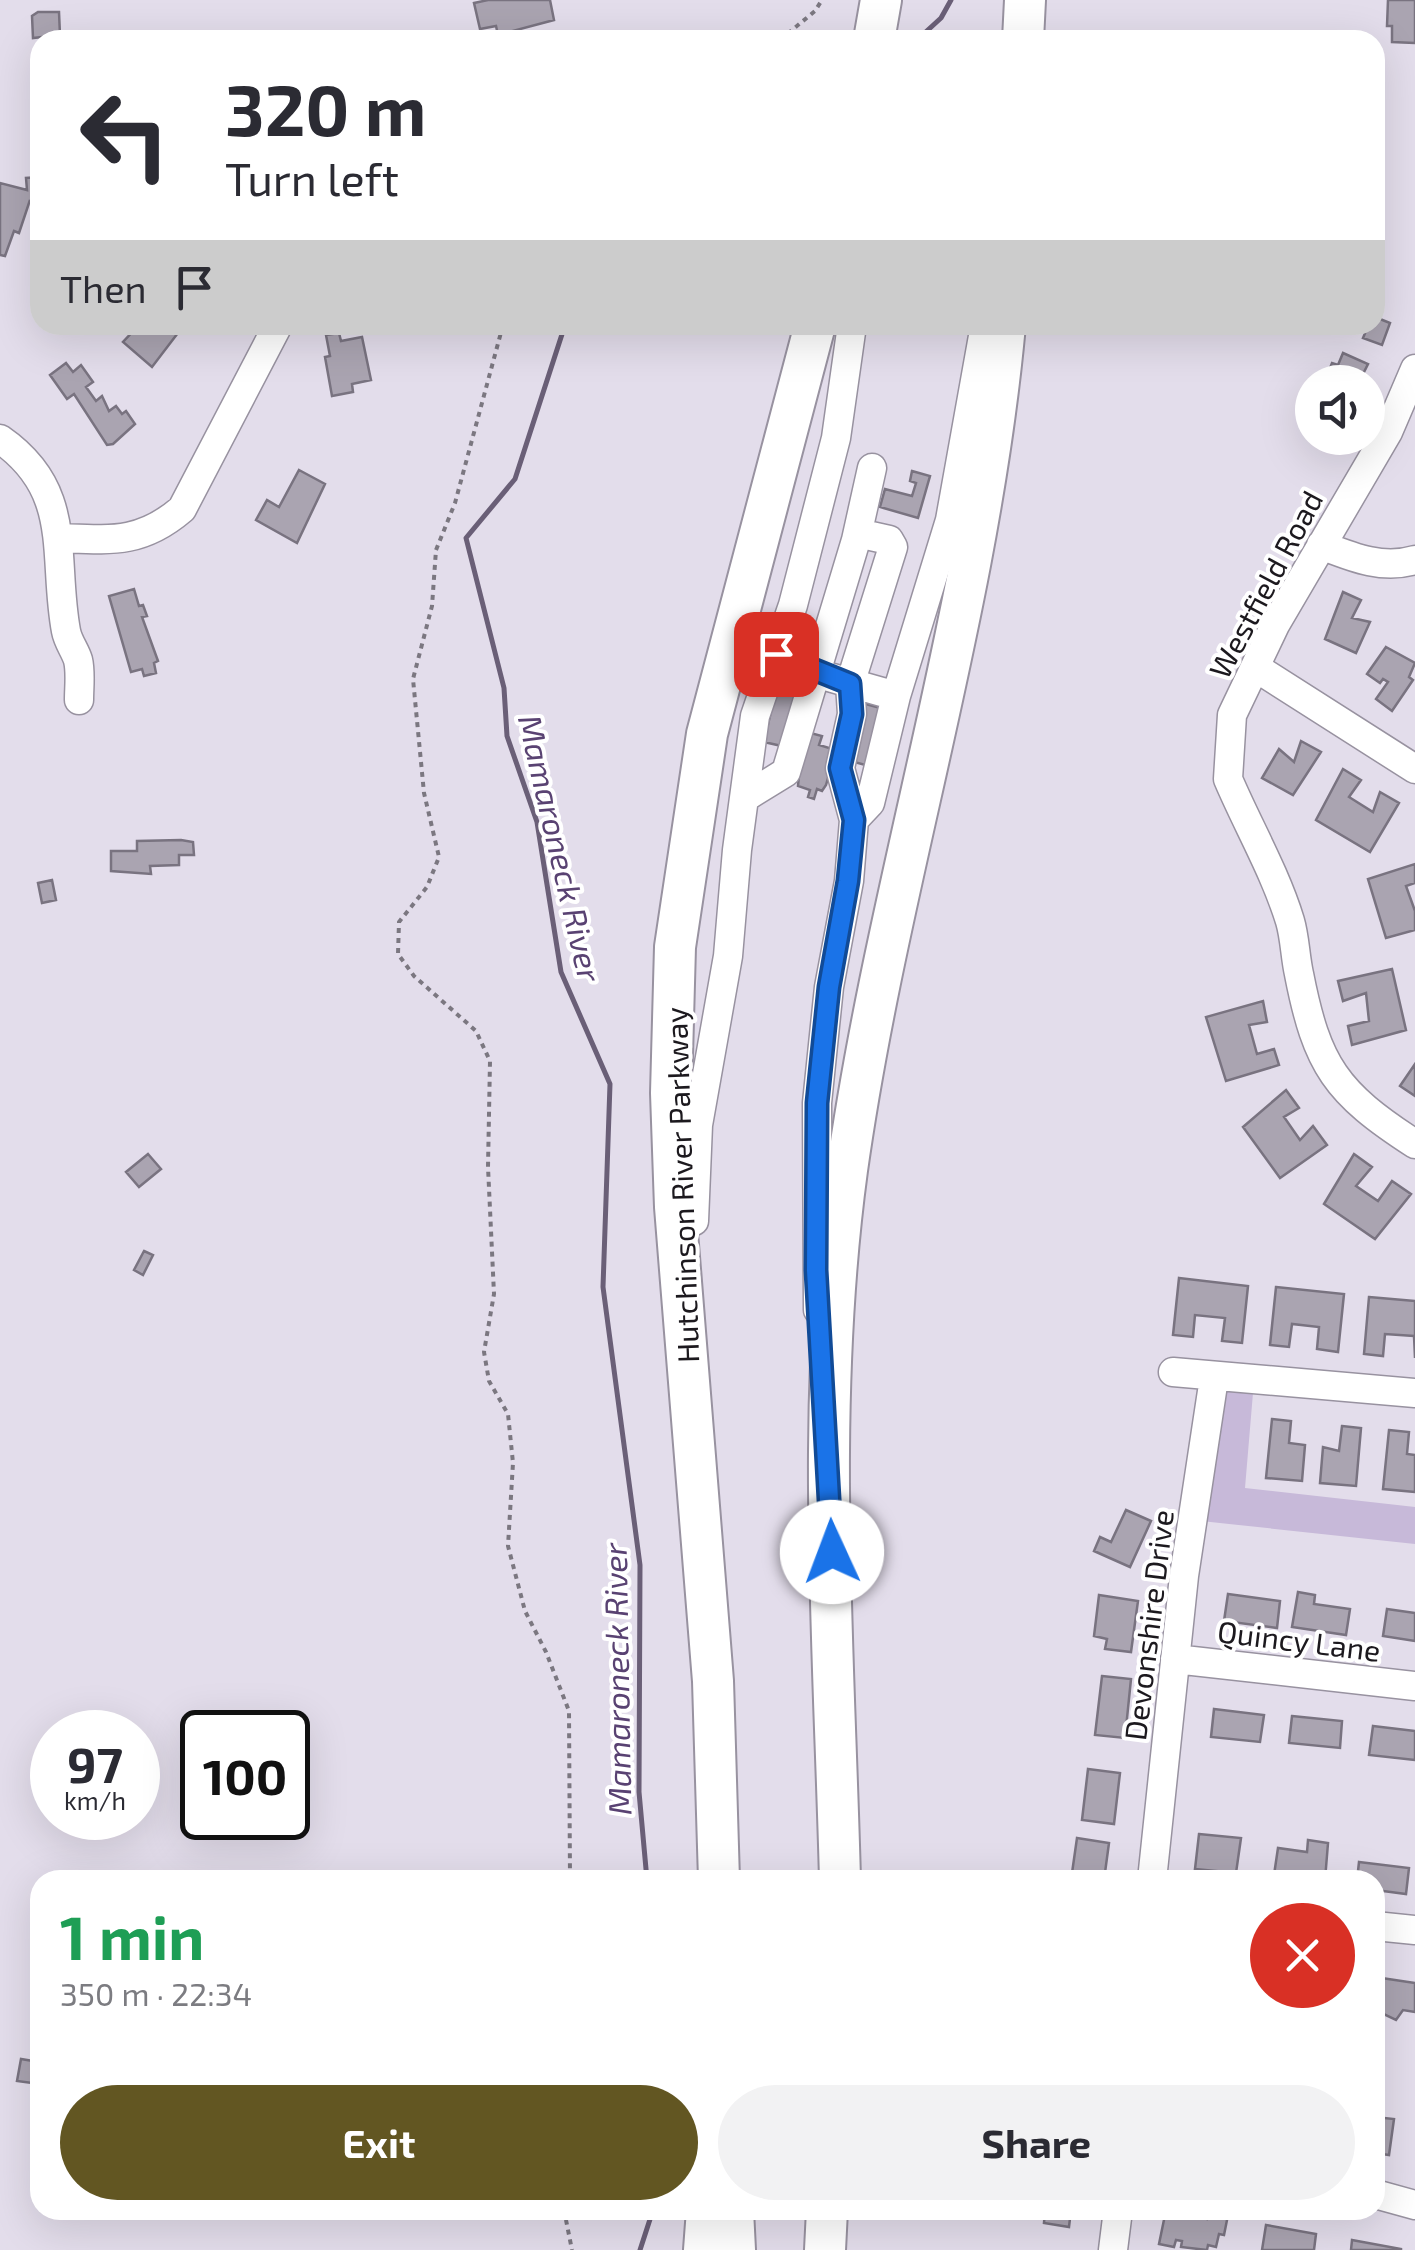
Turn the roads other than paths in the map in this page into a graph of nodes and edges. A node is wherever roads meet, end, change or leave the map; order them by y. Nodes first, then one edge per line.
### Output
1 (881, 0) edge
2 (1025, 0) edge
3 (878, 30) edge
4 (1024, 30) edge
5 (273, 335) edge
6 (812, 335) edge
7 (851, 335) edge
8 (983, 335) edge
9 (1004, 335) edge
10 (1415, 369) edge
11 (0, 439) edge
12 (872, 468) dead end
13 (60, 538) junction
14 (856, 540) junction
15 (1321, 545) junction
16 (1415, 560) edge
17 (776, 654) junction
18 (1254, 667) junction
19 (816, 673) junction
20 (850, 684) junction
21 (896, 696) junction
22 (80, 700) dead end
23 (1415, 769) edge
24 (744, 798) junction
25 (854, 820) junction
26 (1415, 1144) edge
27 (1172, 1372) dead end
28 (1214, 1378) junction
29 (1415, 1393) edge
30 (689, 1394) junction
31 (831, 1516) junction
32 (1176, 1658) junction
33 (1415, 1686) edge
34 (719, 1870) edge
35 (840, 1870) edge
36 (1153, 1870) edge
37 (1385, 1927) edge
38 (1415, 1930) edge
39 (1385, 2196) edge
40 (1415, 2204) edge
41 (706, 2220) edge
42 (734, 2220) edge
43 (826, 2220) edge
44 (846, 2220) edge
45 (1117, 2220) edge
46 (704, 2250) edge
47 (735, 2250) edge
48 (825, 2250) edge
49 (845, 2250) edge
50 (1114, 2250) edge

1 - 3 highway
2 - 4 highway
5 - 13 street
6 - 30 highway, Hutchinson River Parkway
7 - 17 street
8 - 21 street
9 - 31 highway
10 - 15 street, Westfield Road
11 - 13 street
12 - 14 street
13 - 22 street
14 - 19 street
14 - 20 street
15 - 16 street
15 - 18 street, Westfield Road
17 - 19 street
17 - 24 street
18 - 23 street
18 - 26 street, Westfield Road
19 - 20 street
19 - 24 street
20 - 21 street
20 - 25 street
21 - 25 street
24 - 30 street
25 - 31 street
27 - 28 street
28 - 29 street
28 - 32 street, Devonshire Drive
30 - 34 highway, Hutchinson River Parkway
31 - 35 highway
32 - 33 street, Quincy Lane
32 - 36 street, Devonshire Drive
37 - 38 street
39 - 40 street
41 - 46 highway
42 - 47 highway
43 - 48 highway
44 - 49 highway
45 - 50 street

